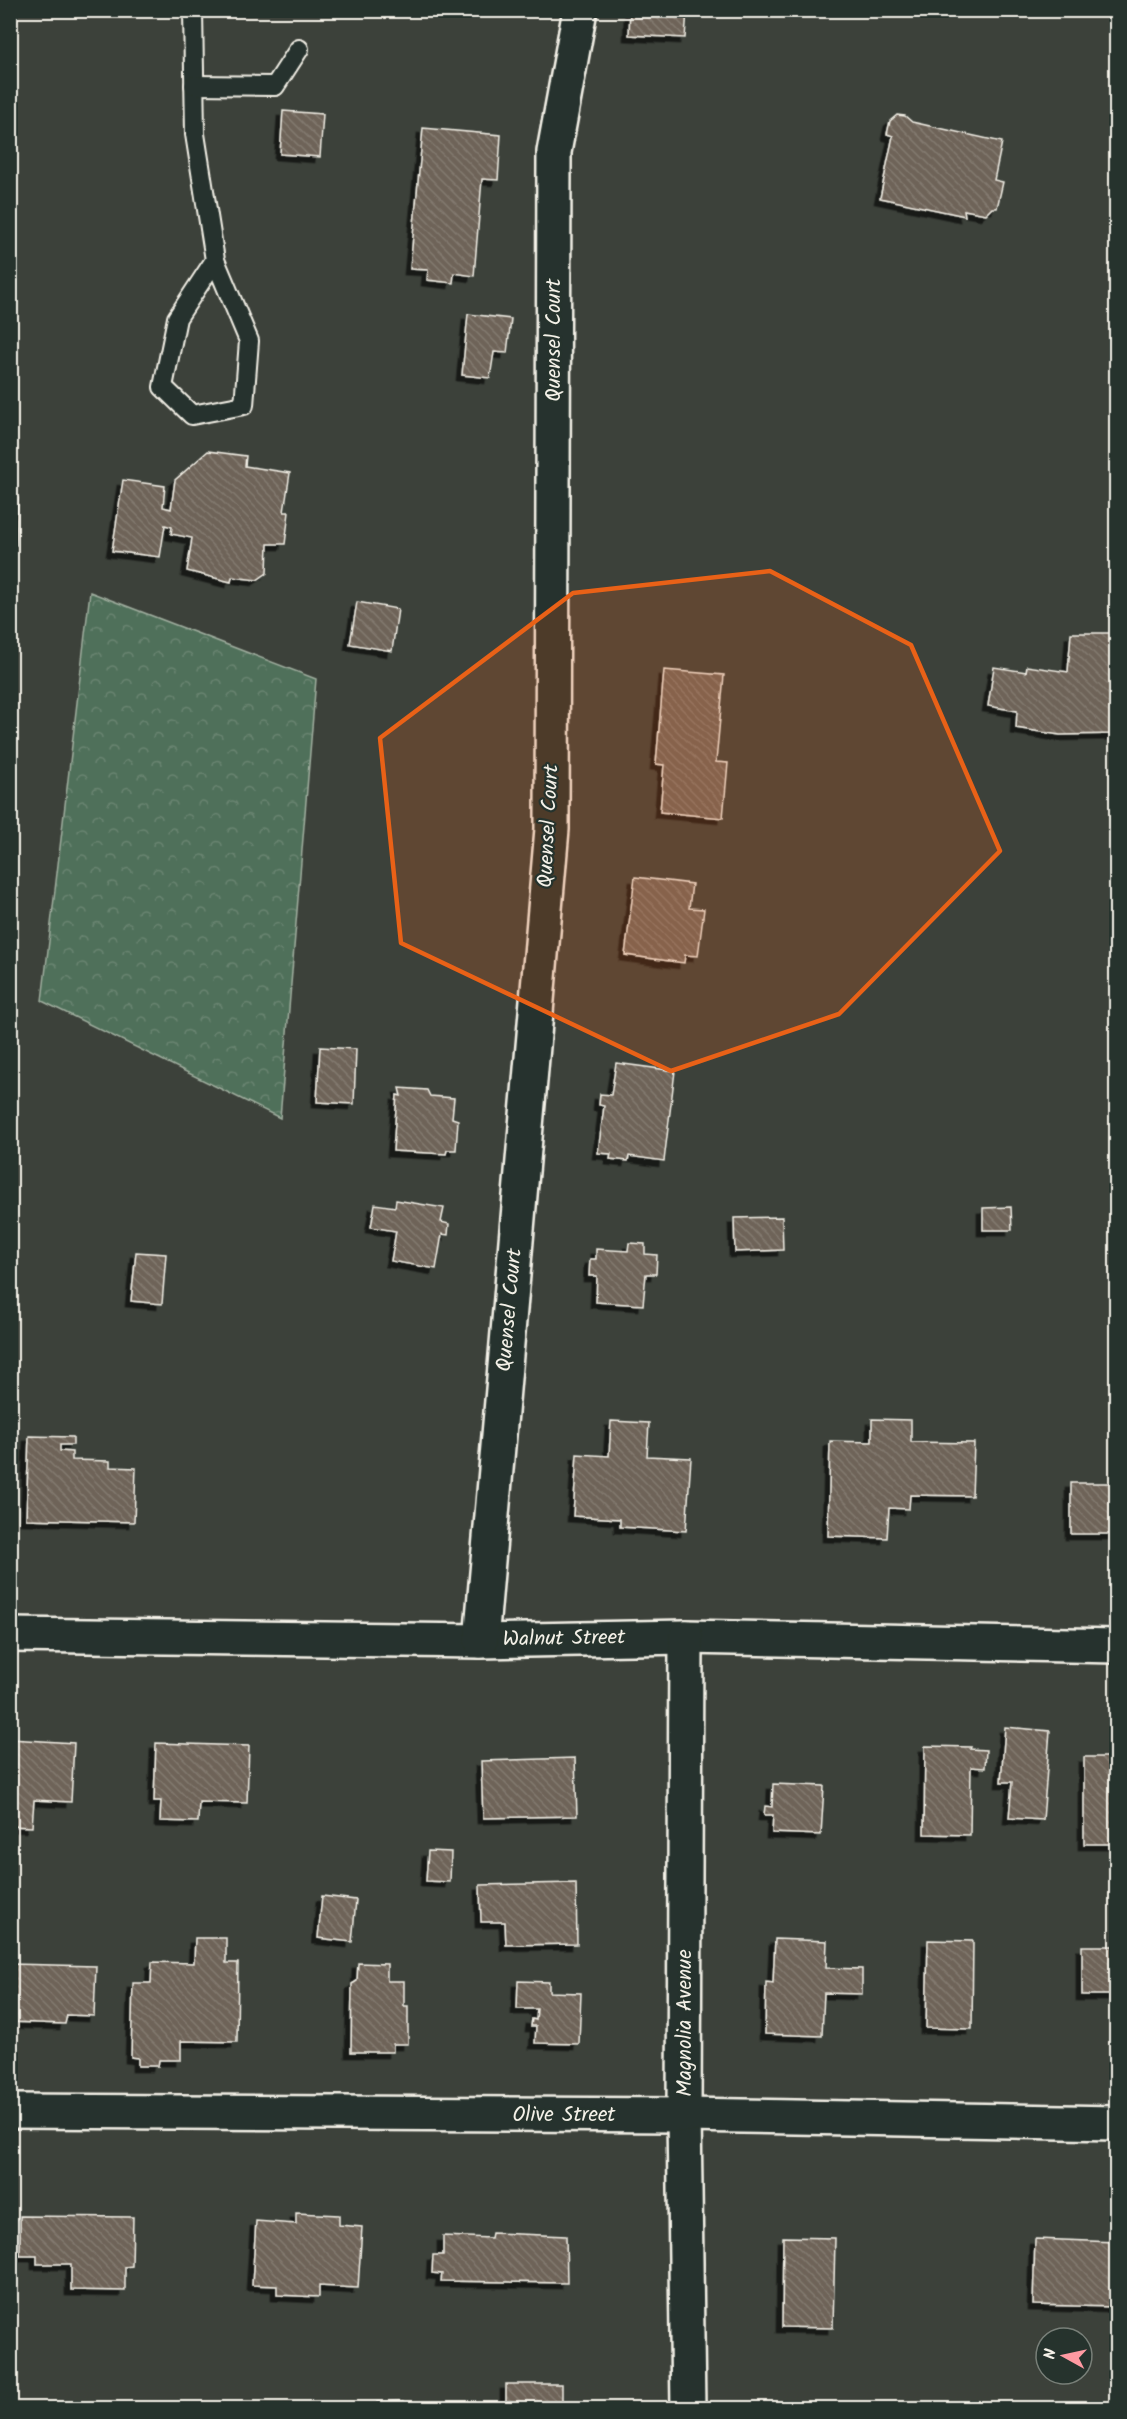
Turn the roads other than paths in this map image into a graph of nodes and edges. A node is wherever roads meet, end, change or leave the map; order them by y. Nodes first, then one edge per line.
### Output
1 (193, 10) edge
2 (580, 10) edge
3 (299, 49) dead end
4 (194, 85) junction
5 (215, 260) junction
6 (10, 1635) edge
7 (686, 1637) junction
8 (481, 1641) junction
9 (1116, 1646) edge
10 (10, 2111) edge
11 (684, 2115) junction
12 (1116, 2124) edge
13 (688, 2409) edge

1 - 4 lane
2 - 8 street, Quensel Court
3 - 4 lane
4 - 5 lane
5 - 5 lane
6 - 8 street, Walnut Street
7 - 8 street, Walnut Street
7 - 9 street, Walnut Street
7 - 11 street, Magnolia Avenue
10 - 11 street, Olive Street
11 - 12 street, Olive Street
11 - 13 street, Magnolia Avenue

